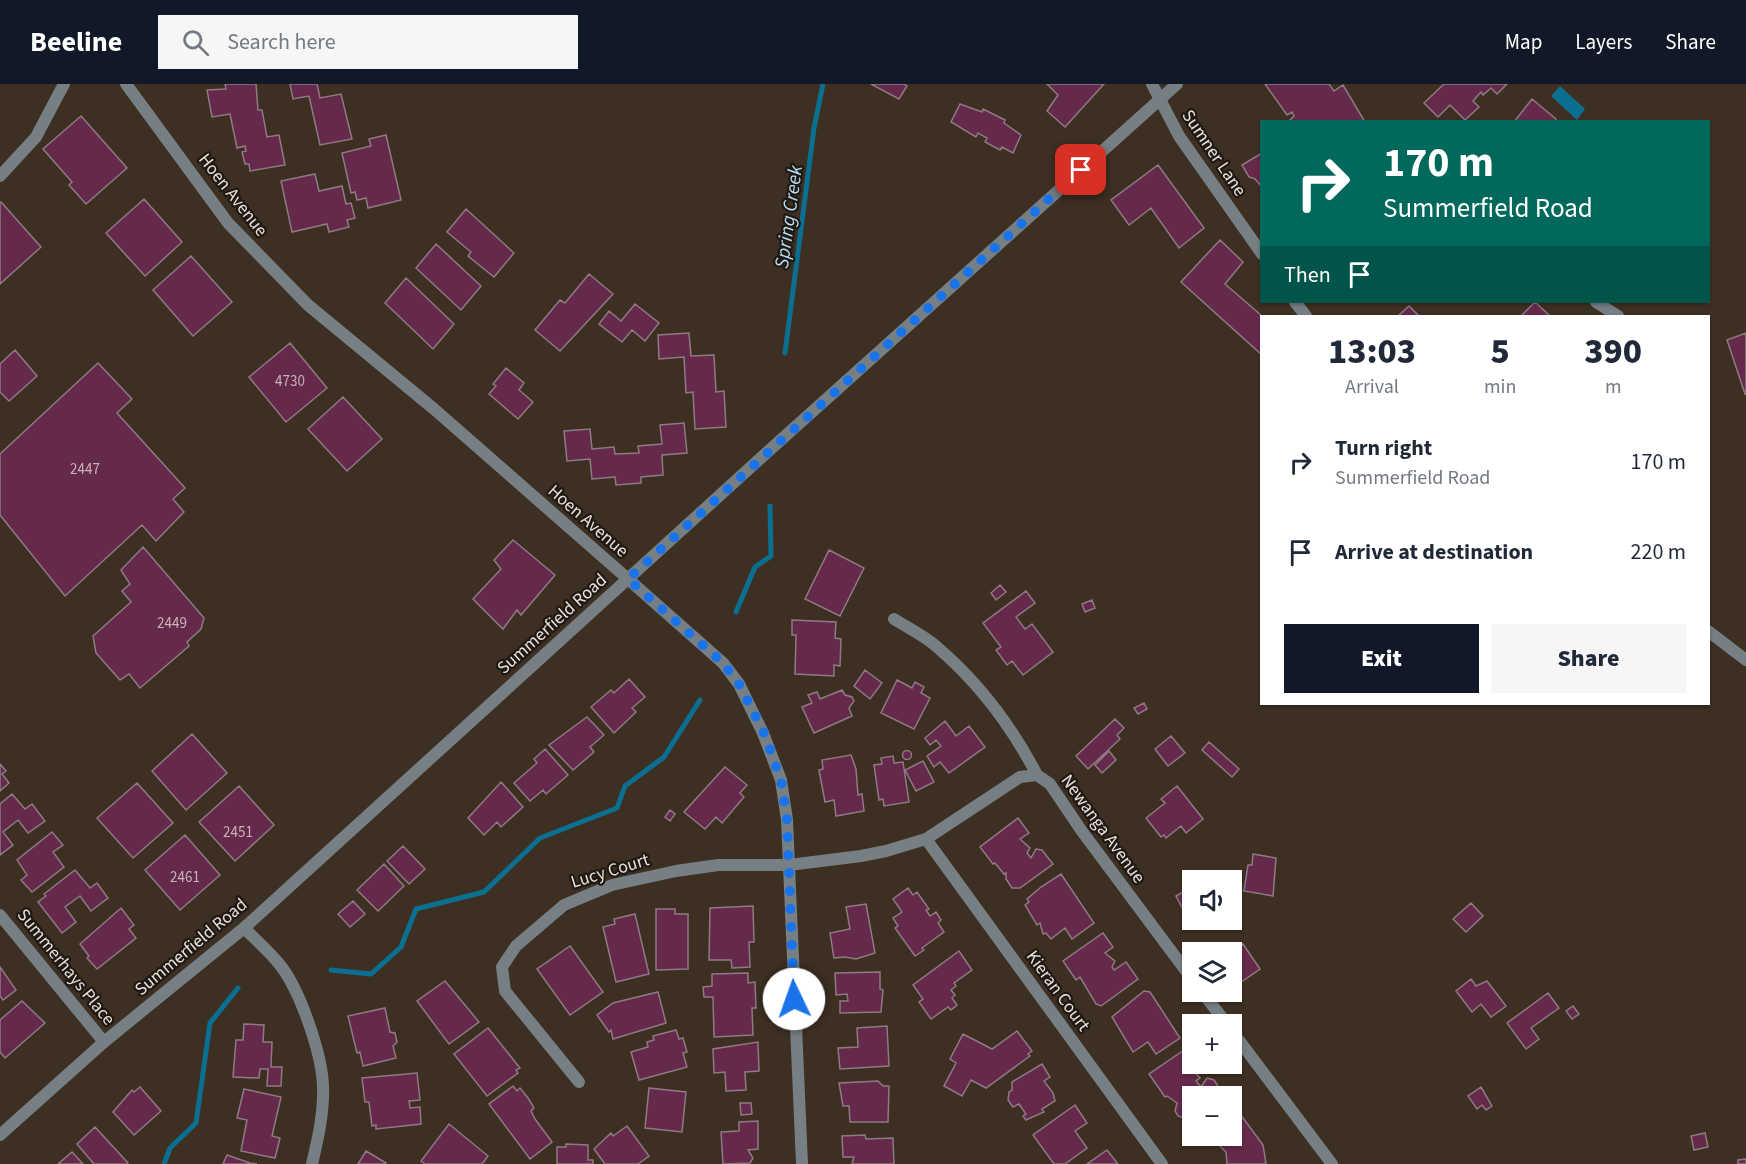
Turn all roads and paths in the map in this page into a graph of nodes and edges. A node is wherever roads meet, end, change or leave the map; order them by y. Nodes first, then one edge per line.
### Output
1 (64, 84) edge
2 (126, 84) edge
3 (1152, 84) edge
4 (1177, 84) edge
5 (1159, 100) junction
6 (0, 176) edge
7 (1260, 251) edge
8 (1296, 303) edge
9 (1598, 303) edge
10 (1305, 315) edge
11 (1616, 315) edge
12 (628, 579) junction
13 (894, 619) dead end
14 (1710, 633) edge
15 (1746, 660) edge
16 (1037, 775) junction
17 (926, 839) junction
18 (789, 865) junction
19 (0, 915) edge
20 (244, 928) junction
21 (1182, 966) edge
22 (1210, 1002) edge
23 (1219, 1014) edge
24 (104, 1042) junction
25 (1242, 1044) edge
26 (579, 1082) dead end
27 (0, 1135) edge
28 (312, 1164) edge
29 (802, 1164) edge
30 (1161, 1164) edge
31 (1332, 1164) edge

1 - 6 street
2 - 12 street, Hoen Avenue
3 - 5 street, Sumner Lane
4 - 5 street, Summerfield Road
5 - 7 street, Sumner Lane
5 - 12 street, Summerfield Road
8 - 10 street
9 - 11 street
12 - 18 street, Hoen Avenue
12 - 20 street, Summerfield Road
13 - 16 street
14 - 15 street
16 - 17 street, Newanga Avenue
16 - 21 street, Newanga Avenue
17 - 18 street, Newanga Avenue
17 - 30 street, Kieran Court
18 - 26 street, Lucy Court
18 - 29 street, Hoen Avenue
19 - 24 street, Summerhays Place
20 - 24 street, Summerfield Road
20 - 28 street
22 - 23 street
24 - 27 street, Summerfield Road
25 - 31 street

